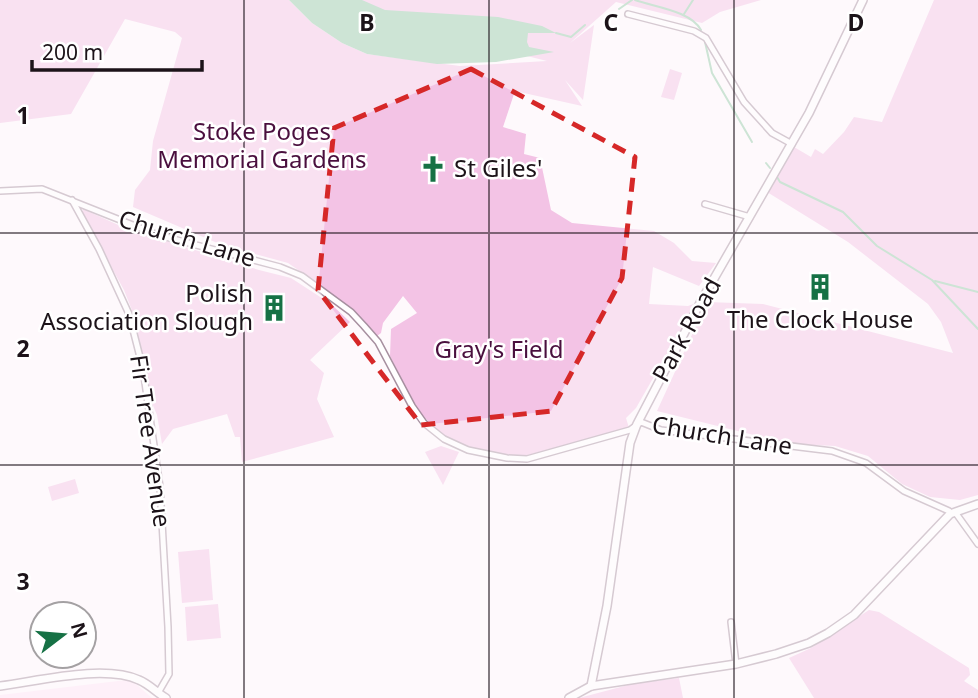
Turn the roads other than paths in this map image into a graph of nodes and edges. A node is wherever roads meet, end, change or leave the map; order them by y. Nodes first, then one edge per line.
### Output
1 (863, 0) edge
2 (628, 14) dead end
3 (792, 144) junction
4 (0, 191) edge
5 (72, 200) junction
6 (705, 204) dead end
7 (750, 217) junction
8 (637, 424) junction
9 (978, 504) edge
10 (952, 513) junction
11 (978, 544) edge
12 (732, 622) dead end
13 (736, 664) junction
14 (0, 686) edge
15 (591, 686) junction
16 (159, 693) junction
17 (166, 698) edge
18 (569, 698) edge

1 - 3 main road, Park Road
2 - 3 street
3 - 7 main road, Park Road
4 - 5 street, Church Lane
5 - 8 street, Church Lane
5 - 16 street, Fir Tree Avenue
6 - 7 street
7 - 8 main road, Park Road
8 - 10 street, Church Lane
8 - 15 main road, Park Road
9 - 10 main road
10 - 11 street
10 - 13 main road
12 - 13 street
13 - 15 main road
14 - 16 main road
15 - 18 main road
16 - 17 main road

